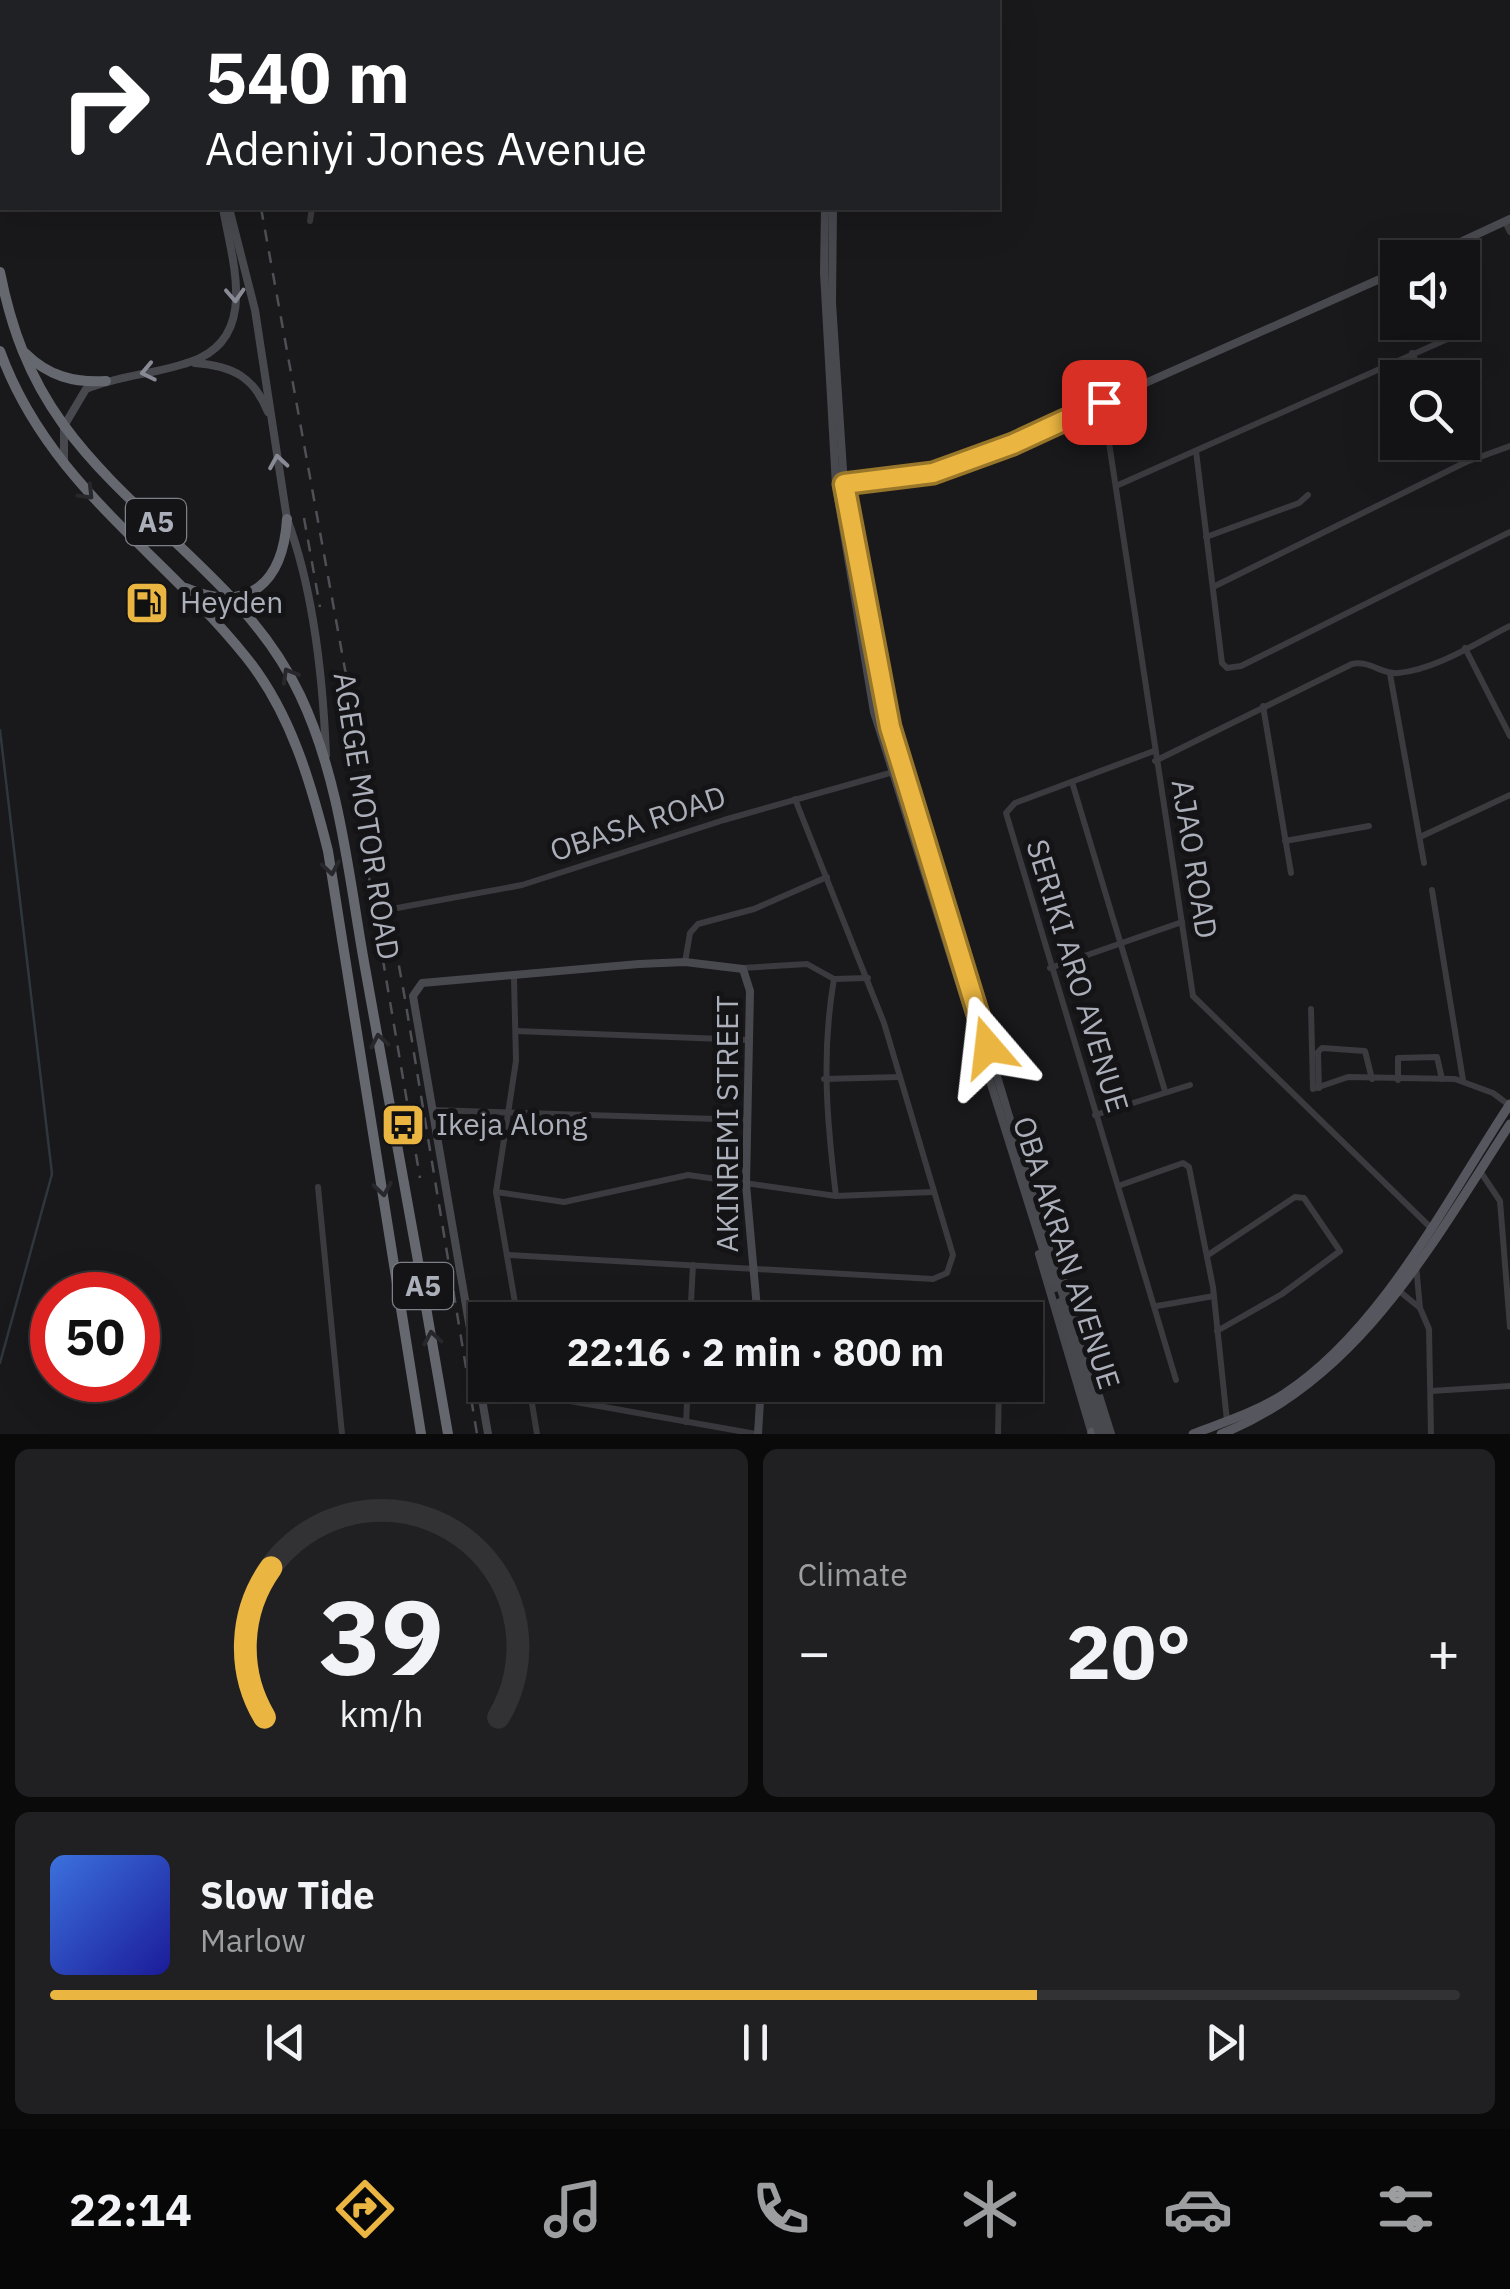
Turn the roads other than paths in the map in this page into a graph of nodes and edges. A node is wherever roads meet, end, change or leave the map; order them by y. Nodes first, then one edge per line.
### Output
1 (226, 210) edge
2 (227, 210) edge
3 (312, 210) edge
4 (829, 210) edge
5 (1507, 220) edge
6 (310, 221) dead end
7 (1510, 232) edge
8 (1464, 240) edge
9 (0, 272) edge
10 (1380, 279) edge
11 (1442, 340) edge
12 (18, 345) junction
13 (0, 351) edge
14 (1412, 353) junction
15 (1415, 360) edge
16 (191, 362) junction
17 (106, 381) junction
18 (1104, 402) junction
19 (272, 423) junction
20 (64, 426) junction
21 (1510, 446) edge
22 (1196, 451) junction
23 (1466, 462) joint
24 (65, 470) junction
25 (840, 485) junction
26 (1116, 486) junction
27 (1308, 495) dead end
28 (287, 519) junction
29 (1510, 532) edge
30 (1206, 537) junction
31 (177, 584) junction
32 (1212, 588) junction
33 (232, 597) junction
34 (1510, 626) edge
35 (1465, 648) junction
36 (1390, 674) junction
37 (1263, 706) junction
38 (1510, 736) edge
39 (1154, 752) junction
40 (1155, 761) junction
41 (327, 764) junction
42 (890, 773) junction
43 (1072, 782) junction
44 (1510, 795) edge
45 (795, 799) junction
46 (1370, 826) dead end
47 (1420, 837) junction
48 (1285, 841) junction
49 (1424, 862) dead end
50 (1290, 873) dead end
51 (828, 878) junction
52 (1432, 890) dead end
53 (397, 908) dead end
54 (1182, 922) junction
55 (1120, 944) junction
56 (684, 962) junction
57 (741, 968) junction
58 (1050, 968) junction
59 (514, 978) junction
60 (868, 978) junction
61 (834, 979) junction
62 (1311, 1009) dead end
63 (516, 1032) junction
64 (748, 1040) junction
65 (900, 1077) junction
66 (824, 1079) junction
67 (1372, 1079) junction
68 (1442, 1079) junction
69 (1398, 1080) junction
70 (1462, 1080) junction
71 (1190, 1086) dead end
72 (1319, 1088) junction
73 (1165, 1090) junction
74 (1510, 1104) edge
75 (432, 1110) junction
76 (509, 1114) junction
77 (1095, 1115) junction
78 (748, 1120) junction
79 (1510, 1124) edge
80 (1480, 1170) junction
81 (746, 1184) junction
82 (1118, 1186) junction
83 (318, 1187) dead end
84 (496, 1192) junction
85 (933, 1192) junction
86 (836, 1196) junction
87 (1429, 1226) junction
88 (1044, 1235) junction
89 (1040, 1245) junction
90 (509, 1254) junction
91 (1208, 1255) junction
92 (1416, 1264) junction
93 (693, 1265) junction
94 (752, 1268) junction
95 (1058, 1287) junction
96 (1398, 1290) junction
97 (1214, 1296) junction
98 (516, 1302) edge
99 (691, 1302) edge
100 (756, 1302) edge
101 (1157, 1306) junction
102 (1420, 1308) junction
103 (1510, 1327) edge
104 (1217, 1331) junction
105 (1176, 1380) dead end
106 (1095, 1381) junction
107 (1078, 1386) junction
108 (1510, 1386) edge
109 (1431, 1391) junction
110 (1286, 1396) junction
111 (532, 1402) edge
112 (588, 1402) edge
113 (687, 1402) edge
114 (760, 1402) edge
115 (999, 1402) edge
116 (686, 1422) junction
117 (1227, 1423) junction
118 (342, 1434) edge
119 (421, 1434) edge
120 (448, 1434) edge
121 (488, 1434) edge
122 (537, 1434) edge
123 (757, 1434) edge
124 (998, 1434) edge
125 (1099, 1434) edge
126 (1193, 1434) edge
127 (1222, 1434) edge
128 (1431, 1434) edge

1 -> 16 main road
2 - 19 main road, AGEGE MOTOR ROAD
3 - 6 street
4 - 25 main road, OBA AKRAN AVENUE
5 - 7 street
5 - 8 main road
9 - 12 highway, A5
10 - 18 main road
11 - 14 street
12 - 17 highway
12 - 20 highway, A5
13 - 24 highway, A5
14 - 15 street
14 - 22 street
16 -> 17 main road
16 - 19 main road
17 - 20 main road
18 - 25 main road
18 - 26 street, AJAO ROAD
28 -> 19 main road, AGEGE MOTOR ROAD
20 - 24 main road
20 - 33 highway, A5
21 - 23 street
22 - 26 street
22 - 30 street
23 - 32 street
24 -> 31 highway, A5
25 - 42 main road, OBA AKRAN AVENUE
25 - 88 main road, OBA AKRAN AVENUE
26 - 39 street, AJAO ROAD
27 - 30 street
28 - 33 highway
28 - 41 main road, AGEGE MOTOR ROAD
29 - 32 street
30 - 32 street
31 - 33 highway
31 -> 119 highway, AGEGE MOTOR ROAD / A5
41 -> 33 highway, A5
34 - 35 street
35 - 36 street
35 - 38 street
36 - 37 street
36 - 47 street
37 - 40 street
37 - 48 street
39 - 40 street, AJAO ROAD
39 - 43 street, SERIKI ARO AVENUE
40 - 54 street, AJAO ROAD
120 -> 41 highway, AGEGE MOTOR ROAD / A5
42 - 45 street, OBASA ROAD
42 - 89 main road, OBA AKRAN AVENUE
43 - 55 street
43 - 58 street, SERIKI ARO AVENUE
44 - 47 street
45 - 51 street
45 - 53 street, OBASA ROAD
46 - 48 street
47 - 49 street
48 - 50 street
51 - 56 street
51 - 60 street
52 - 70 street
54 - 55 street
54 - 87 street, AJAO ROAD
55 - 58 street
55 - 73 street
56 - 57 main road, AKINREMI STREET
56 - 59 main road, AKINREMI STREET
57 - 61 street
57 - 64 main road, AKINREMI STREET
58 - 77 street, SERIKI ARO AVENUE
59 - 63 street
59 - 75 main road, AKINREMI STREET
60 - 61 street
60 - 65 street
61 - 66 street
62 - 72 street
63 - 64 street
63 - 76 street
64 - 78 main road, AKINREMI STREET
65 - 66 street
65 - 85 street
66 - 86 street
67 - 69 street
67 - 72 street
67 - 72 street
68 - 69 street
68 - 69 street
68 - 70 street
70 - 74 street
71 - 73 street
73 - 77 street
74 - 87 main road
75 - 76 street
75 - 121 main road
76 - 78 street
76 - 84 street
77 - 82 street, SERIKI ARO AVENUE
78 - 81 main road, AKINREMI STREET
79 - 80 main road
80 - 92 main road
80 - 103 street
81 - 84 street
81 - 86 street
81 - 94 main road, AKINREMI STREET
82 - 91 street
82 - 101 street, SERIKI ARO AVENUE
83 - 118 street
84 - 90 street
85 - 86 street
85 - 94 street
87 - 110 main road
88 - 95 main road, OBA AKRAN AVENUE
88 - 106 main road
89 - 95 main road, OBA AKRAN AVENUE
89 - 107 main road
90 - 93 street
90 - 98 street
91 - 97 street
91 - 104 street
92 - 96 main road
92 - 102 street
93 - 94 street
93 - 99 street
94 - 100 main road, AKINREMI STREET
95 - 125 main road, OBA AKRAN AVENUE, bridge
96 - 102 street
96 - 110 main road
97 - 101 street
97 - 104 street
101 - 105 street, SERIKI ARO AVENUE
102 - 109 street
104 - 117 street
106 - 107 main road
106 - 125 main road
107 - 125 main road
108 - 109 street
109 - 128 street
110 - 117 main road
110 - 127 main road
111 - 122 street
112 - 116 street
113 - 116 street
114 - 123 main road
115 - 124 street
116 - 123 street
117 - 126 main road

